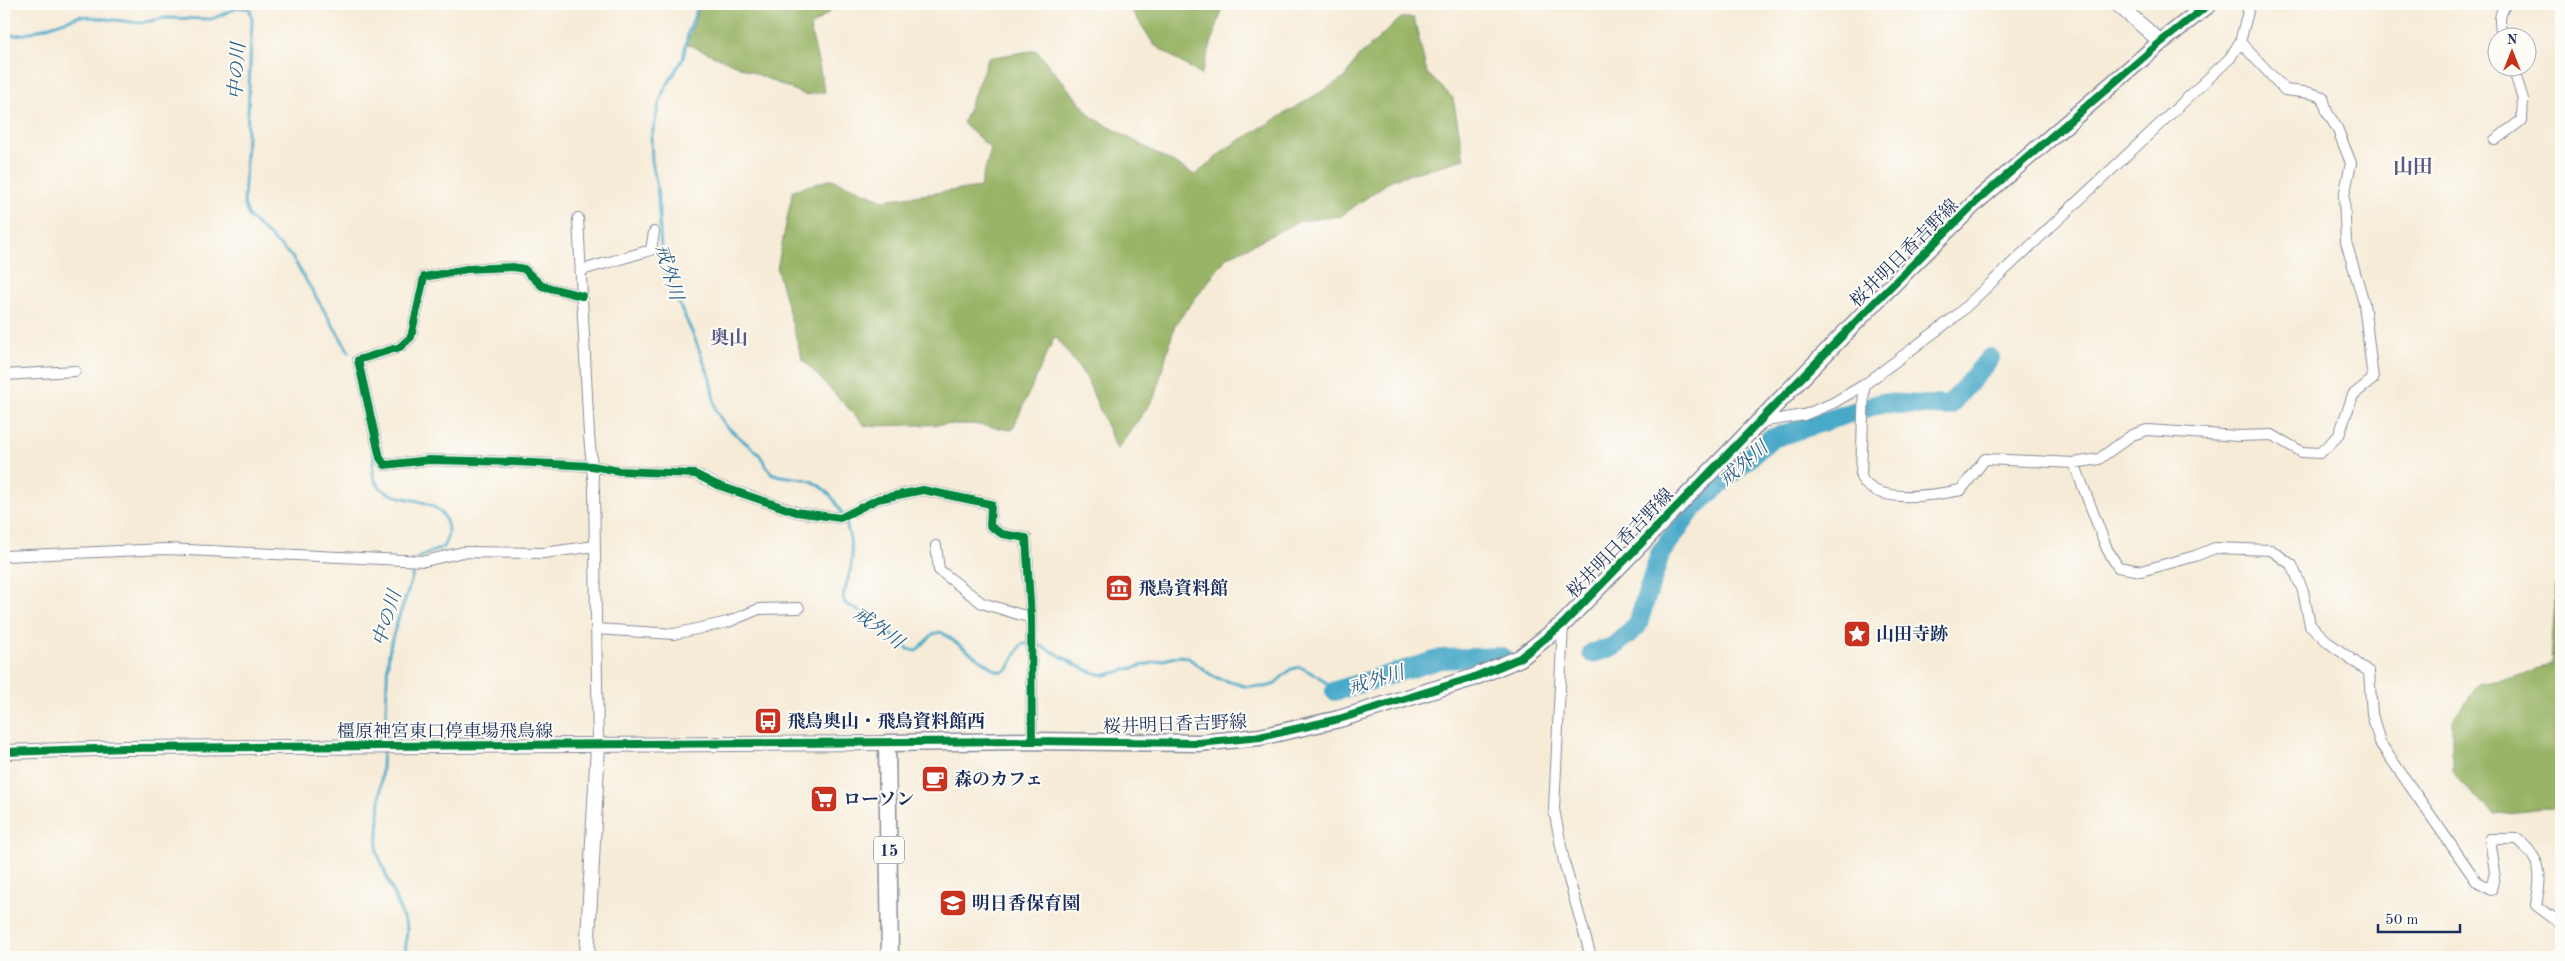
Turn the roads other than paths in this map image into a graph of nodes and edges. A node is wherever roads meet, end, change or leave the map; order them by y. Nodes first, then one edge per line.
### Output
1 (2117, 4) edge
2 (2209, 4) edge
3 (2250, 4) edge
4 (2506, 4) edge
5 (2500, 28) edge
6 (2161, 42) junction
7 (2240, 42) junction
8 (2516, 78) edge
9 (2496, 140) dead end
10 (578, 218) dead end
11 (654, 232) dead end
12 (582, 270) junction
13 (582, 296) junction
14 (75, 371) dead end
15 (4, 375) edge
16 (1864, 385) junction
17 (1757, 423) junction
18 (2074, 463) junction
19 (592, 466) junction
20 (595, 546) junction
21 (936, 546) dead end
22 (4, 556) edge
23 (799, 608) dead end
24 (1031, 618) junction
25 (1563, 624) junction
26 (596, 629) junction
27 (1032, 741) junction
28 (887, 743) junction
29 (598, 745) junction
30 (4, 752) edge
31 (2561, 924) edge
32 (587, 957) edge
33 (890, 957) edge
34 (1591, 957) edge

1 - 6 main road
2 - 6 main road, 桜井明日香吉野線
3 - 7 street
4 - 5 street
6 - 17 main road, 桜井明日香吉野線
7 - 16 street
7 - 18 street
8 - 9 street
10 - 12 street
11 - 12 street
12 - 13 street
13 - 19 street
13 - 19 street
14 - 15 street
16 - 17 street
16 - 18 street
17 - 25 main road, 桜井明日香吉野線
18 - 31 street
19 - 20 street
19 - 24 street
20 - 22 street
20 - 26 street
21 - 24 street
23 - 26 street
24 - 27 street
25 - 27 main road, 桜井明日香吉野線
25 - 34 street
26 - 29 street
27 - 28 main road, 桜井明日香吉野線
28 - 29 main road, 橿原神宮東口停車場飛鳥線
28 - 33 main road, 15
29 - 30 main road, 橿原神宮東口停車場飛鳥線
29 - 32 main road

